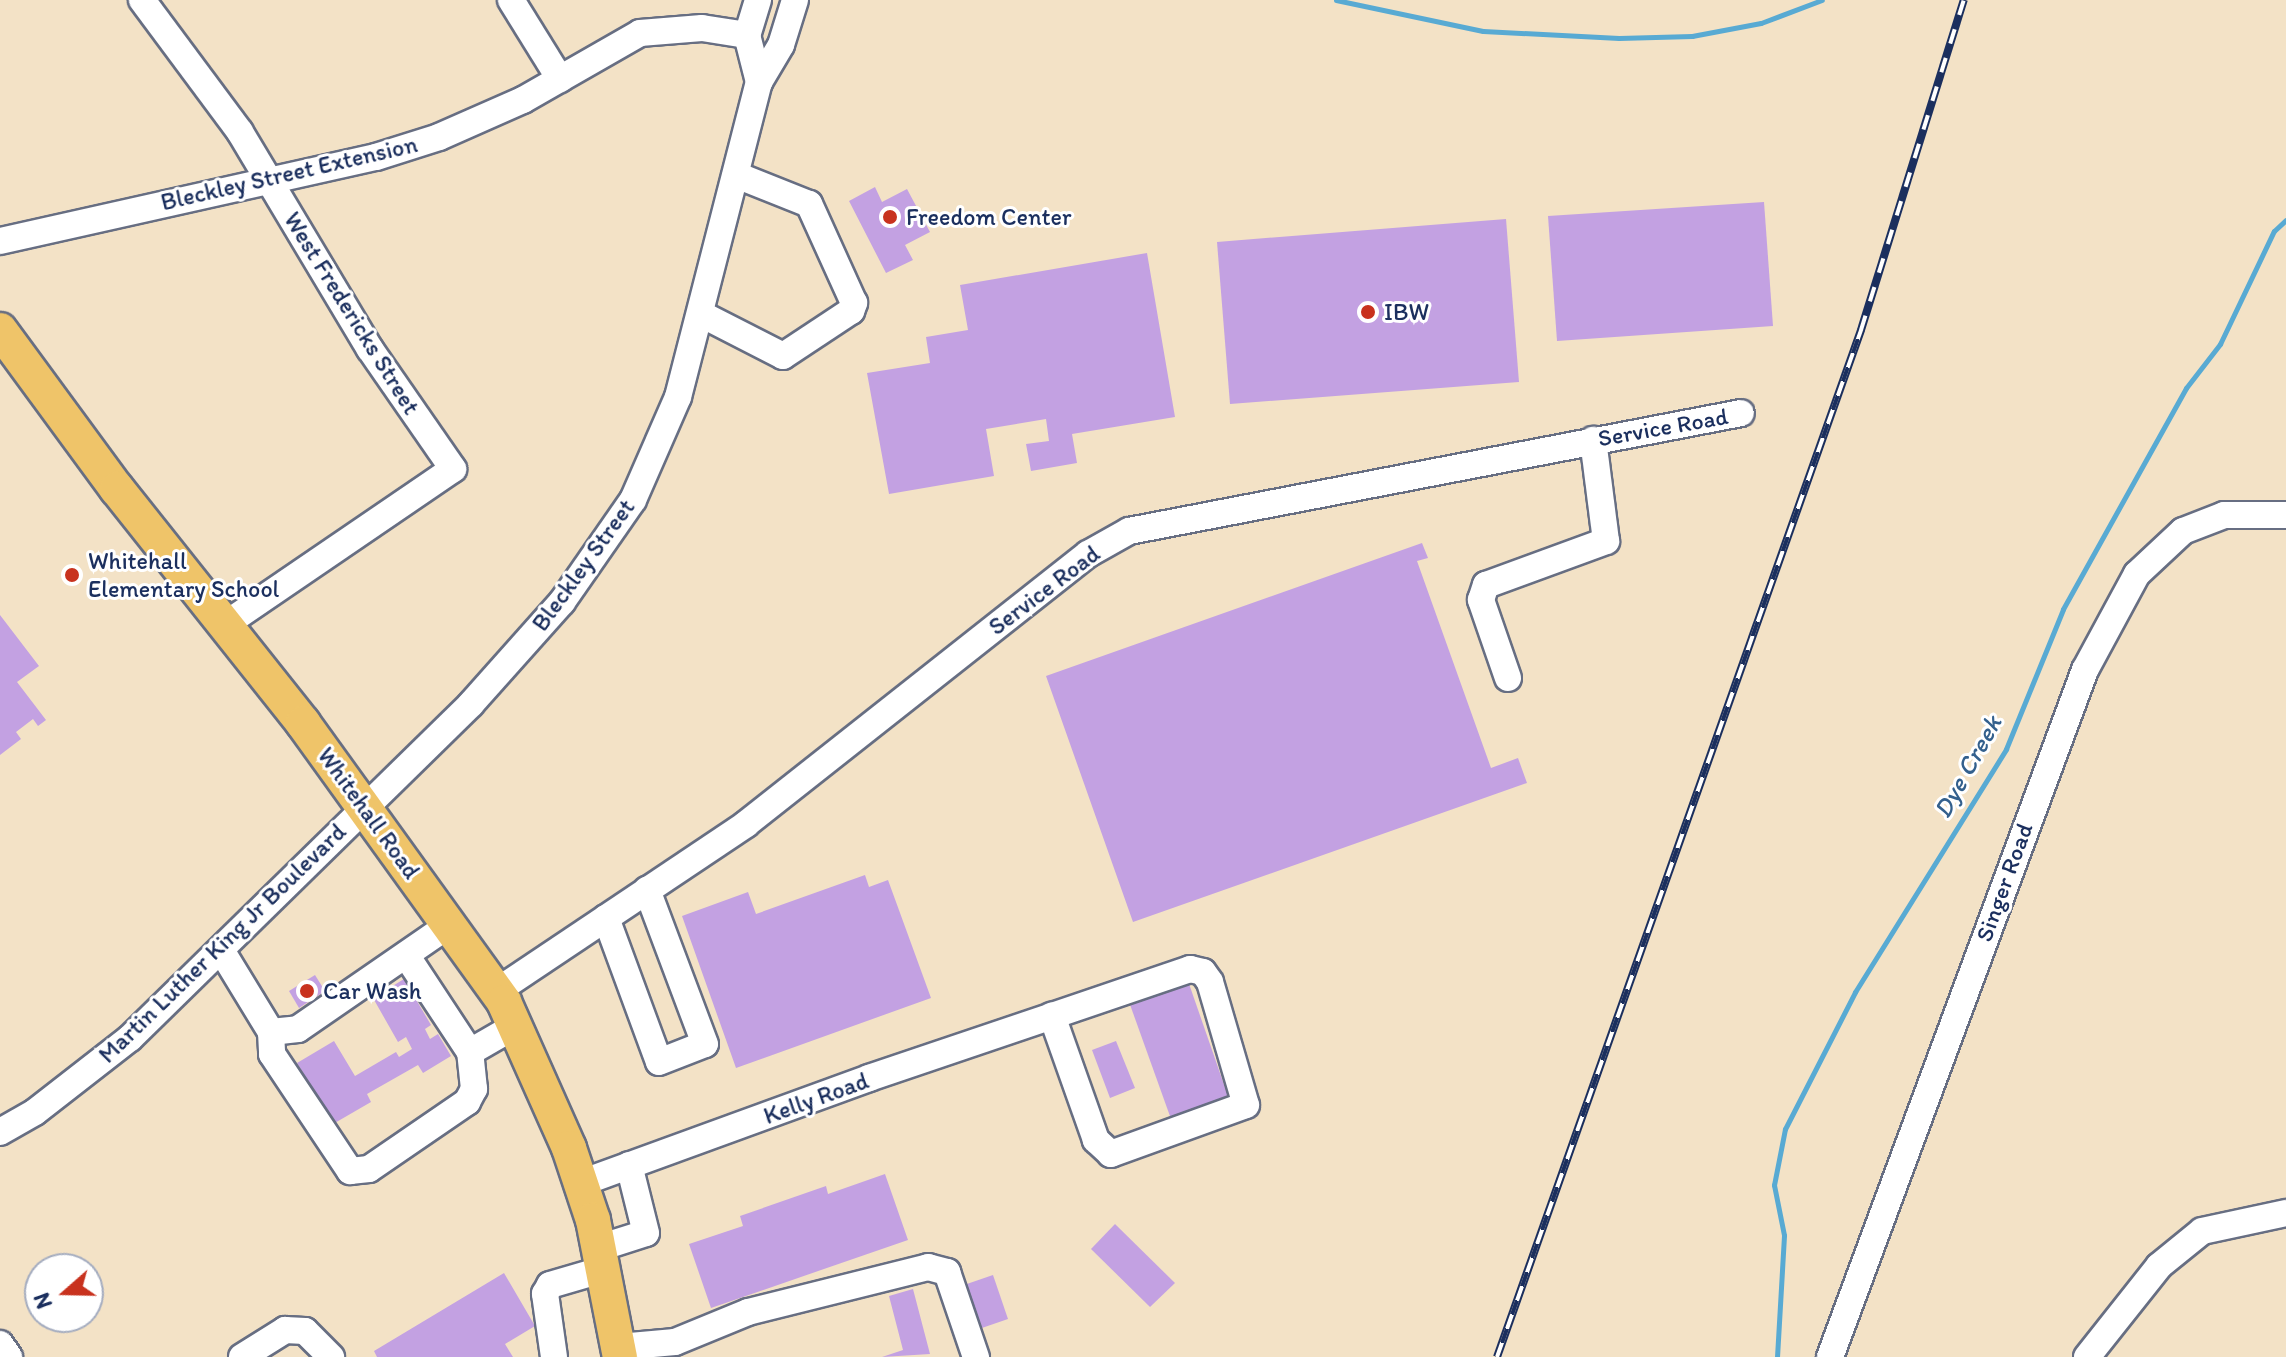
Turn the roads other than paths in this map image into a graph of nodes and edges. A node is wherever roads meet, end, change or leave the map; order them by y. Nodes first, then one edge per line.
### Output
1 (142, 0) edge
2 (511, 0) edge
3 (758, 0) edge
4 (795, 0) edge
5 (747, 35) junction
6 (560, 79) junction
7 (759, 82) junction
8 (736, 175) junction
9 (271, 180) junction
10 (0, 241) edge
11 (701, 314) junction
12 (0, 330) edge
13 (1741, 413) dead end
14 (1593, 440) junction
15 (2286, 515) edge
16 (224, 625) junction
17 (1508, 678) dead end
18 (363, 807) junction
19 (647, 890) junction
20 (606, 918) junction
21 (450, 924) junction
22 (221, 950) junction
23 (406, 955) junction
24 (497, 991) junction
25 (1052, 1016) junction
26 (515, 1026) junction
27 (271, 1032) junction
28 (470, 1052) junction
29 (0, 1132) edge
30 (629, 1165) junction
31 (581, 1183) junction
32 (2286, 1213) edge
33 (602, 1258) junction
34 (0, 1344) edge
35 (619, 1352) edge
36 (9, 1357) edge
37 (242, 1357) edge
38 (331, 1357) edge
39 (554, 1357) edge
40 (976, 1357) edge
41 (1830, 1357) edge
42 (2087, 1357) edge

1 - 9 street, West Fredericks Street
2 - 6 street
3 - 5 street
4 - 7 street, Bleckley Street
5 - 6 street, Bleckley Street Extension
5 - 7 street, Bleckley Street
6 - 9 street, Bleckley Street Extension
7 - 8 street, Bleckley Street
8 - 11 street, Bleckley Street
8 - 11 street
9 - 10 street, Bleckley Street Extension
9 - 16 street, West Fredericks Street
11 - 18 street, Bleckley Street
12 - 16 main road, Whitehall Road
13 - 14 street, Service Road
14 - 17 street
14 - 19 street, Service Road
15 - 41 street, Singer Road
16 - 18 main road, Whitehall Road
18 - 21 main road, Whitehall Road
18 - 22 street, Martin Luther King Jr Boulevard
19 - 20 street, Service Road
19 - 20 street
20 - 24 street, Service Road
21 - 23 street
21 - 24 main road, Whitehall Road
22 - 27 street
22 - 29 street, Martin Luther King Jr Boulevard
23 - 27 street
23 - 28 street
24 - 26 main road, Whitehall Road
25 - 25 street, Kelly Road
25 - 30 street, Kelly Road
26 - 28 street
26 - 31 main road, Whitehall Road
27 - 28 street
30 - 31 street, Kelly Road
30 - 33 street
31 - 33 main road, Whitehall Road
32 - 42 street
33 - 35 main road, Whitehall Road
33 - 39 street
34 - 36 street
35 - 40 street
37 - 38 street

